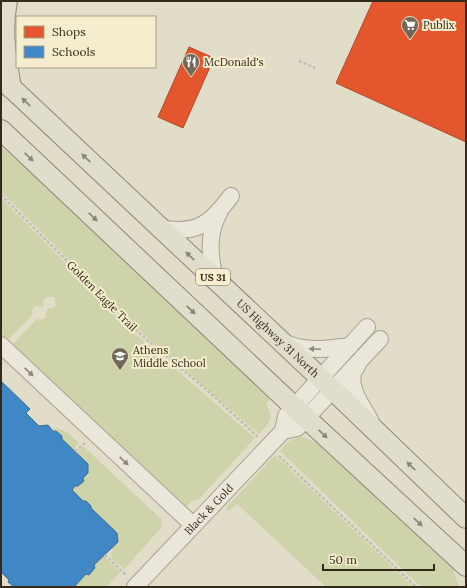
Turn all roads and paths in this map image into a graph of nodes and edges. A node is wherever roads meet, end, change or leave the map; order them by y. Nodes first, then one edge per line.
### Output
1 (6, 1) edge
2 (299, 61) dead end
3 (315, 68) dead end
4 (6, 83) edge
5 (1, 130) edge
6 (1, 195) edge
7 (160, 228) junction
8 (215, 280) junction
9 (366, 327) dead end
10 (380, 339) dead end
11 (281, 342) junction
12 (1, 345) edge
13 (350, 346) junction
14 (358, 364) junction
15 (327, 384) junction
16 (301, 413) junction
17 (378, 434) junction
18 (262, 440) dead end
19 (85, 442) dead end
20 (75, 451) dead end
21 (277, 454) dead end
22 (466, 518) edge
23 (193, 526) junction
24 (105, 554) dead end
25 (466, 566) edge
26 (135, 587) edge
27 (416, 587) edge

1 - 4 main road
2 - 3 path
7 -> 4 main road, US Highway 31 North / US 31
5 -> 16 main road
6 - 18 path, Golden Eagle Trail
8 -> 7 main road, US Highway 31 North / US 31
7 - 8 lane
8 - 11 main road, US Highway 31 North / US 31
9 - 13 lane
10 - 14 lane
13 -> 11 lane
11 - 15 main road, US Highway 31 North / US 31
12 -> 23 lane
13 - 15 lane
14 - 15 lane
14 - 17 lane
15 - 16 lane, Black & Gold
15 - 17 main road, US Highway 31 North / US 31
16 - 23 lane, Black & Gold
16 -> 25 main road
22 -> 17 main road, US Highway 31 North / US 31
19 - 20 path
21 - 27 path
23 - 26 lane, Black & Gold
24 - 26 path

